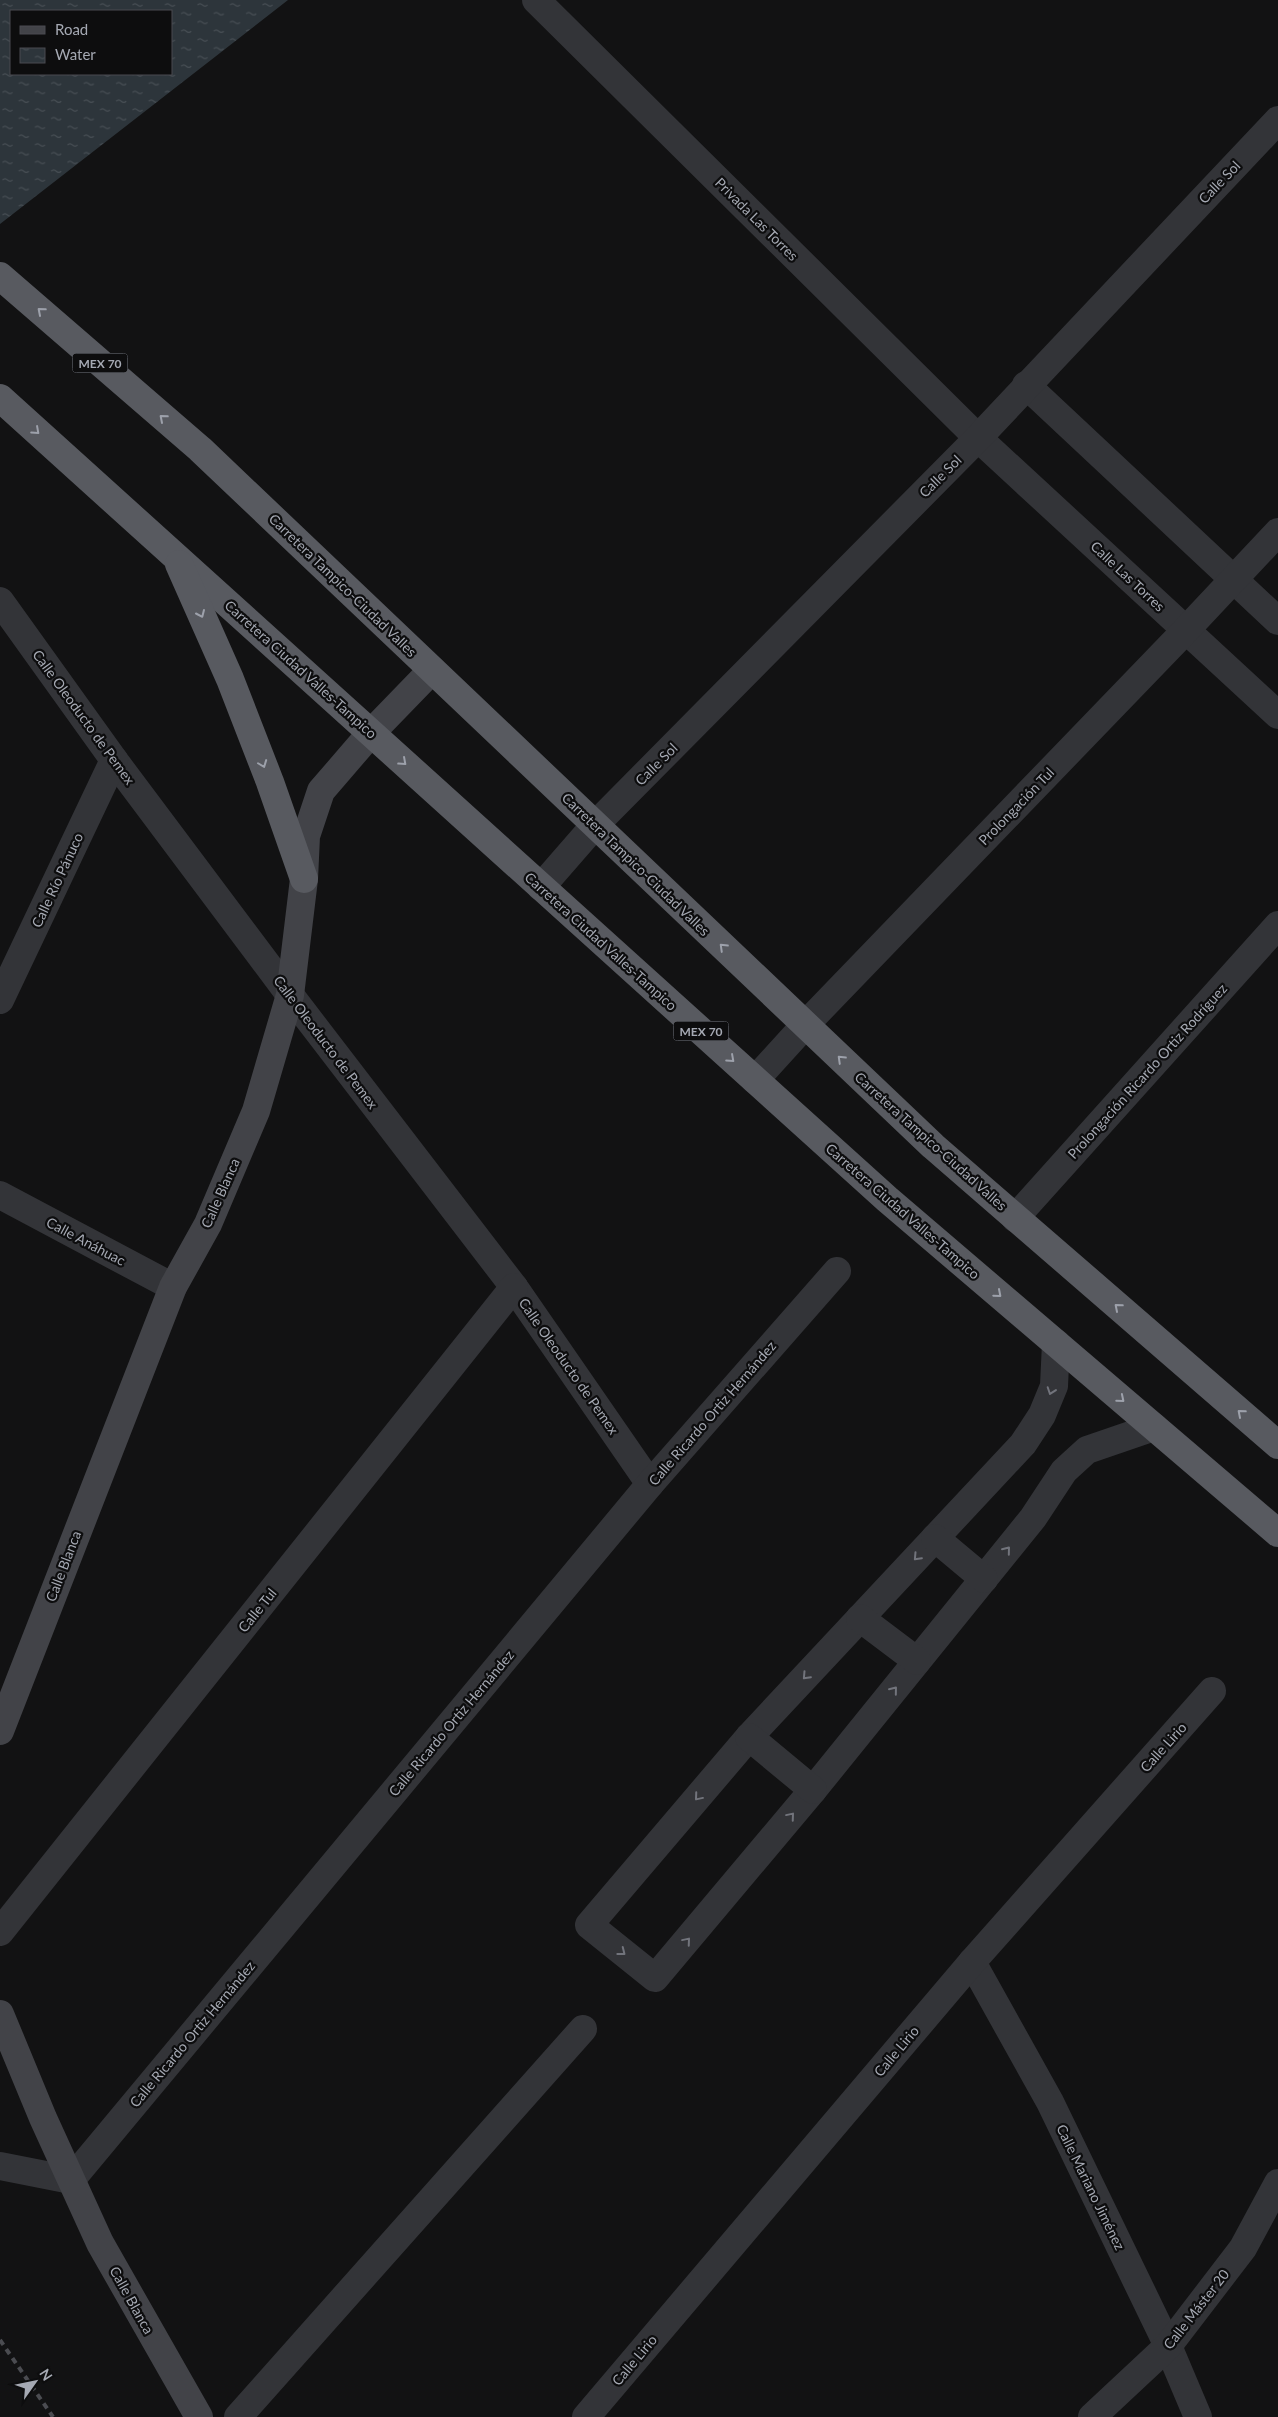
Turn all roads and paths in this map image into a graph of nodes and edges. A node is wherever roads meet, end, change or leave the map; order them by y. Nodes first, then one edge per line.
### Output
1 (536, 0) edge
2 (1278, 120) edge
3 (0, 276) edge
4 (1026, 385) junction
5 (0, 398) edge
6 (978, 438) junction
7 (1278, 532) edge
8 (174, 554) junction
9 (1234, 579) junction
10 (0, 601) edge
11 (1278, 621) edge
12 (1186, 630) junction
13 (432, 670) junction
14 (1278, 715) edge
15 (371, 733) junction
16 (114, 760) junction
17 (596, 825) junction
18 (304, 879) junction
19 (541, 887) junction
20 (1278, 925) edge
21 (290, 995) junction
22 (0, 1000) edge
23 (805, 1024) junction
24 (755, 1080) junction
25 (0, 1195) edge
26 (1016, 1218) junction
27 (837, 1271) dead end
28 (173, 1287) junction
29 (514, 1287) junction
30 (1056, 1343) junction
31 (1154, 1427) junction
32 (1278, 1445) edge
33 (650, 1484) junction
34 (1278, 1533) edge
35 (935, 1538) junction
36 (984, 1579) junction
37 (860, 1618) junction
38 (917, 1661) junction
39 (1212, 1691) dead end
40 (0, 1731) edge
41 (749, 1738) junction
42 (813, 1790) junction
43 (0, 1932) edge
44 (972, 1962) junction
45 (0, 2014) edge
46 (584, 2029) dead end
47 (0, 2166) edge
48 (71, 2180) junction
49 (1278, 2183) edge
50 (1168, 2346) junction
51 (199, 2417) edge
52 (238, 2417) edge
53 (586, 2417) edge
54 (1092, 2417) edge
55 (1198, 2417) edge

1 - 6 street, Privada Las Torres
2 - 4 street, Calle Sol
13 -> 3 highway, Carretera Tampico-Ciudad Valles / MEX 70
4 - 6 street, Calle Sol
4 - 9 street
5 -> 8 highway, Carretera Ciudad Valles-Tampico / MEX 70
6 - 12 street, Calle Las Torres
6 - 17 street, Calle Sol
7 - 9 street, Prolongación Tul
8 - 15 highway, Carretera Ciudad Valles-Tampico / MEX 70
8 -> 18 highway
9 - 11 street
9 - 12 street, Prolongación Tul
10 - 16 street, Calle Oleoducto de Pemex
12 - 14 street, Calle Las Torres
12 - 23 street, Prolongación Tul
13 - 15 main road, Calle Blanca
13 - 17 highway, Carretera Tampico-Ciudad Valles / MEX 70
15 - 18 main road, Calle Blanca
15 -> 19 highway, Carretera Ciudad Valles-Tampico / MEX 70
16 - 21 street, Calle Oleoducto de Pemex
16 - 22 street, Calle Río Pánuco
17 - 19 street, Calle Sol
23 -> 17 highway, Carretera Tampico-Ciudad Valles / MEX 70
18 - 21 main road, Calle Blanca
19 -> 24 highway, Carretera Ciudad Valles-Tampico / MEX 70
20 - 26 street, Prolongación Ricardo Ortiz Rodríguez
21 - 28 main road, Calle Blanca
21 - 29 street, Calle Oleoducto de Pemex
23 - 24 street, Prolongación Tul
26 -> 23 highway, Carretera Tampico-Ciudad Valles / MEX 70
24 -> 30 highway, Carretera Ciudad Valles-Tampico / MEX 70
25 - 28 street, Calle Anáhuac
32 -> 26 highway, Carretera Tampico-Ciudad Valles / MEX 70
27 - 33 street, Calle Ricardo Ortiz Hernández
28 - 40 main road, Calle Blanca
29 - 33 street, Calle Oleoducto de Pemex
29 - 43 street, Calle Tul
30 -> 31 highway, Carretera Ciudad Valles-Tampico / MEX 70
30 -> 35 street
31 - 34 highway, Carretera Ciudad Valles-Tampico / MEX 70
36 -> 31 street
33 - 48 street, Calle Ricardo Ortiz Hernández
35 - 36 street
35 -> 37 street
36 - 38 street
37 - 38 street
37 -> 41 street
42 -> 38 street
39 - 44 street, Calle Lirio
41 - 42 street
41 -> 42 street
44 - 50 street, Calle Mariano Jiménez
44 - 53 street, Calle Lirio
45 - 48 main road, Calle Blanca
46 - 52 street
47 - 48 street
48 - 51 main road, Calle Blanca
49 - 50 street, Calle Máster 20
50 - 54 street, Calle Máster 20
50 - 55 street, Calle Mariano Jiménez

